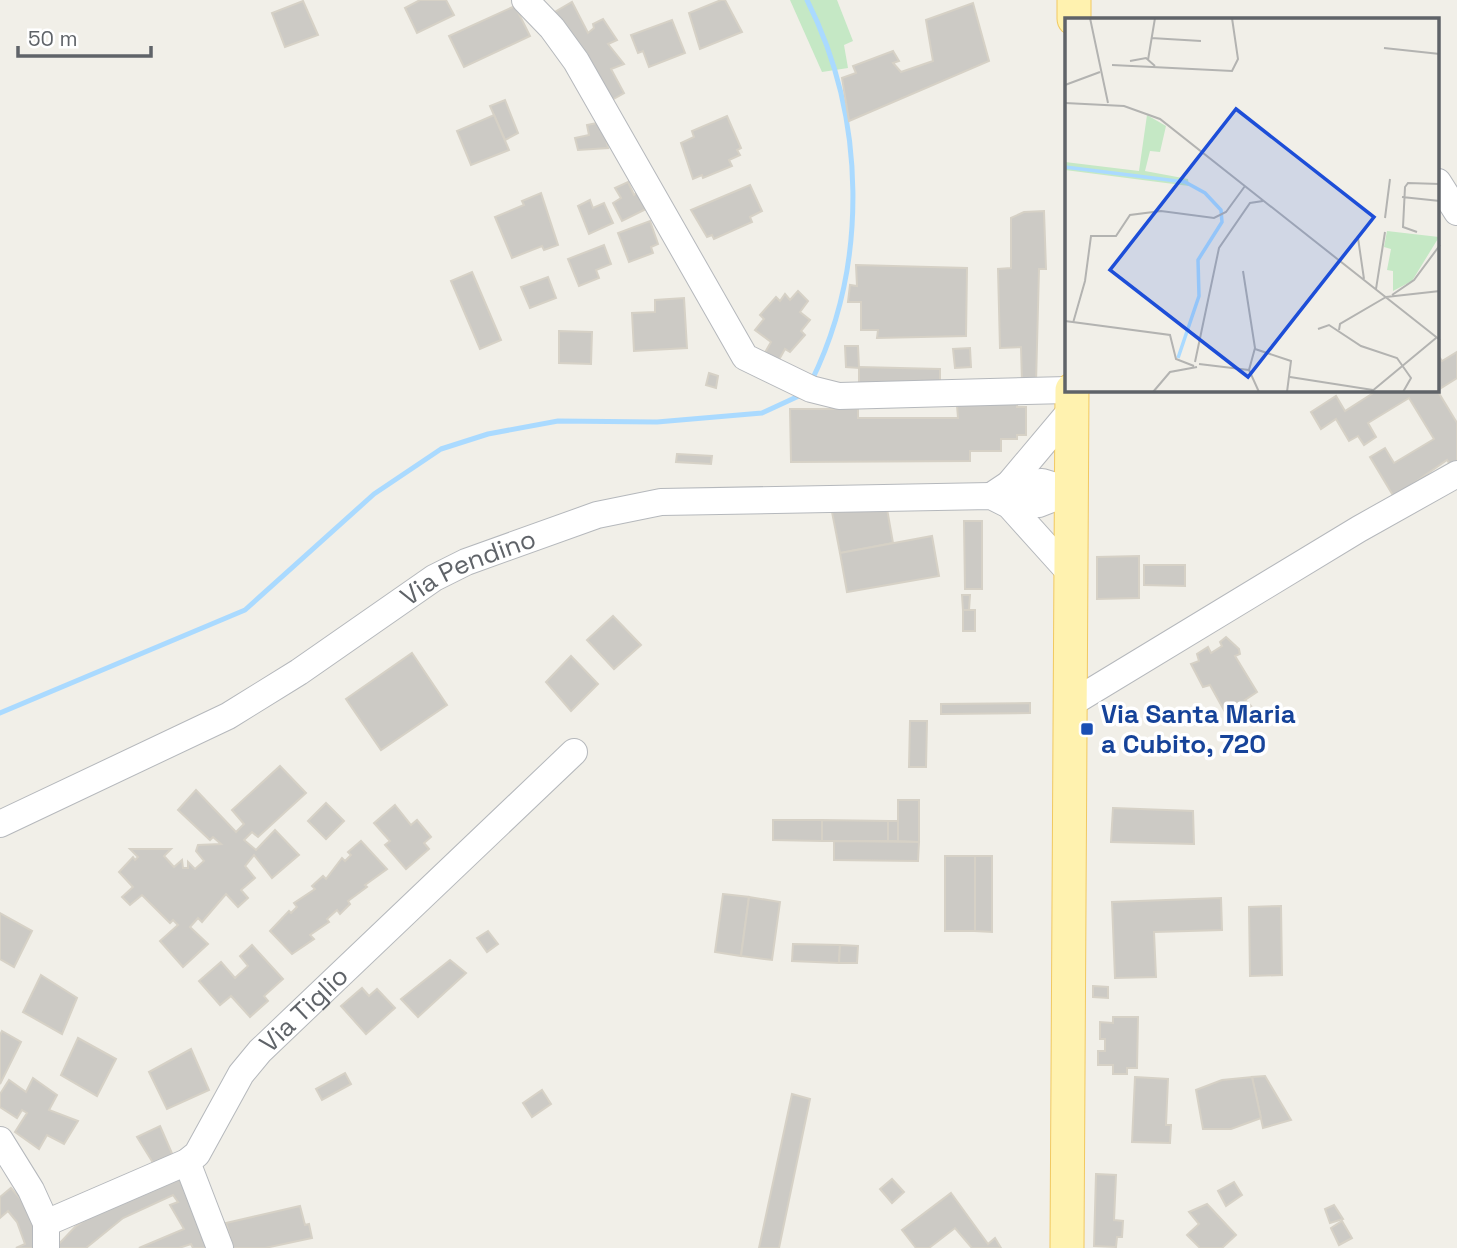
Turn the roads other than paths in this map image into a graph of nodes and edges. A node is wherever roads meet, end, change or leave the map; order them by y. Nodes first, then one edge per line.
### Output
1 (525, 0) edge
2 (1074, 0) edge
3 (1074, 18) edge
4 (1440, 185) edge
5 (1457, 212) edge
6 (1071, 396) edge
7 (1457, 474) edge
8 (1072, 491) junction
9 (1003, 495) junction
10 (1072, 575) junction
11 (1072, 703) junction
12 (574, 752) dead end
13 (0, 824) edge
14 (0, 1140) edge
15 (187, 1162) junction
16 (46, 1236) edge
17 (220, 1248) edge
18 (1067, 1248) edge

1 - 6 street
2 - 3 main road
4 - 5 street
6 - 8 main road
6 - 9 street
7 - 11 street
8 - 9 street, Via Pendino
8 - 10 main road
9 - 10 street
9 - 13 street, Via Pendino
10 - 11 main road
11 - 18 main road
12 - 15 street, Via Tiglio
14 - 16 street
15 - 16 street, Via Tiglio
15 - 17 street

